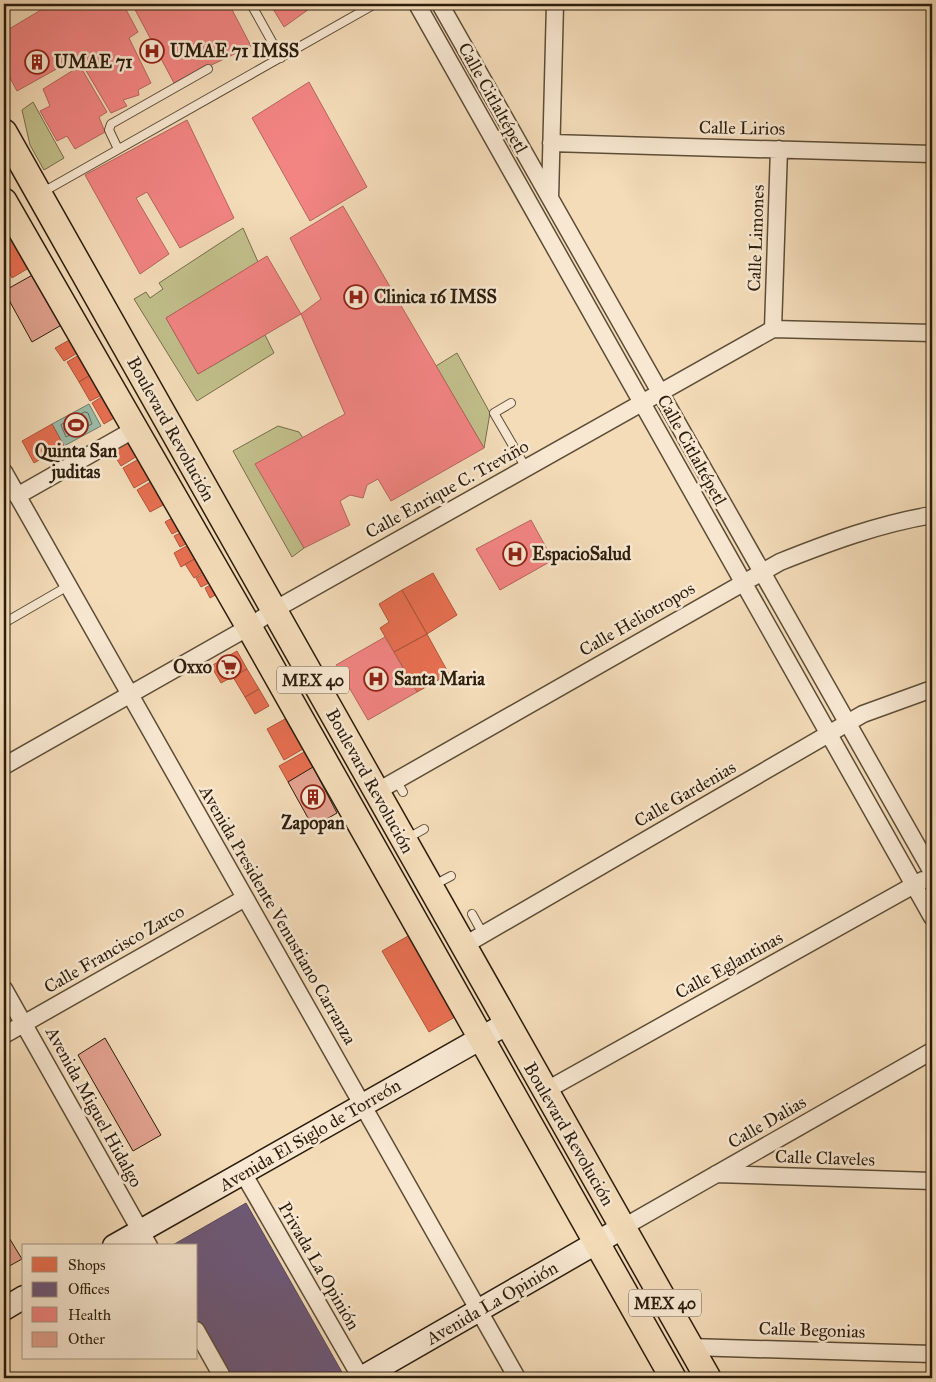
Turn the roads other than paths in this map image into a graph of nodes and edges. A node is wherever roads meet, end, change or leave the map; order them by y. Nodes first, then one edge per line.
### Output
1 (251, 4) edge
2 (375, 4) edge
3 (440, 4) edge
4 (555, 4) edge
5 (361, 7) edge
6 (420, 7) edge
7 (281, 58) junction
8 (208, 69) dead end
9 (4, 132) edge
10 (551, 143) junction
11 (118, 149) junction
12 (780, 149) junction
13 (932, 154) edge
14 (39, 194) junction
15 (550, 198) junction
16 (6, 208) edge
17 (773, 329) junction
18 (932, 333) edge
19 (660, 392) junction
20 (642, 402) junction
21 (511, 403) dead end
22 (135, 429) junction
23 (526, 468) junction
24 (9, 485) edge
25 (932, 515) edge
26 (762, 572) junction
27 (743, 582) junction
28 (68, 586) junction
29 (274, 610) junction
30 (4, 623) edge
31 (249, 627) junction
32 (932, 689) edge
33 (130, 694) junction
34 (848, 722) junction
35 (828, 733) junction
36 (4, 766) edge
37 (392, 788) junction
38 (932, 873) edge
39 (914, 885) junction
40 (244, 898) junction
41 (472, 914) dead end
42 (932, 916) edge
43 (473, 940) junction
44 (4, 989) edge
45 (24, 1024) junction
46 (506, 1024) junction
47 (4, 1035) edge
48 (480, 1038) junction
49 (932, 1051) edge
50 (545, 1091) junction
51 (362, 1105) junction
52 (243, 1173) junction
53 (716, 1174) junction
54 (932, 1181) edge
55 (622, 1228) junction
56 (145, 1238) edge
57 (596, 1243) junction
58 (122, 1244) edge
59 (22, 1298) edge
60 (4, 1308) edge
61 (478, 1310) junction
62 (198, 1333) edge
63 (690, 1347) junction
64 (932, 1354) edge
65 (224, 1378) edge
66 (361, 1378) edge
67 (517, 1378) edge
68 (672, 1378) edge
69 (708, 1378) edge

1 - 7 lane
2 - 5 lane
3 - 15 street, Calle Citlaltépetl
4 - 10 street
5 - 7 lane
6 - 20 street, Calle Citlaltépetl
7 - 11 lane
8 - 11 lane
9 - 14 main road, Boulevard Revolución / MEX 40
10 - 12 street, Calle Lirios
10 - 15 street
11 - 14 lane
12 - 13 street, Calle Lirios
12 - 17 street, Calle Limones
14 - 29 main road, Boulevard Revolución / MEX 40
15 - 19 street, Calle Citlaltépetl
16 - 22 main road, MEX 40
17 - 18 street
17 - 19 street, Calle Enrique C. Treviño
19 - 20 street, Calle Enrique C. Treviño
19 - 26 street, Calle Citlaltépetl
20 - 23 street, Calle Enrique C. Treviño
20 - 27 street, Calle Citlaltépetl
21 - 23 lane
22 - 24 street
22 - 31 main road, MEX 40
23 - 29 street, Calle Enrique C. Treviño
24 - 28 street, Avenida Presidente Venustiano Carranza
25 - 26 street, Calle Heliotropos
26 - 27 street, Calle Heliotropos
26 - 34 street, Calle Citlaltépetl
27 - 35 street, Calle Citlaltépetl
27 - 37 street, Calle Heliotropos
28 - 30 lane
28 - 33 street, Avenida Presidente Venustiano Carranza
29 - 31 street, Calle Enrique C. Treviño
29 - 37 main road, Boulevard Revolución / MEX 40
31 - 33 street, Calle Enrique C. Treviño
31 - 48 main road, MEX 40
32 - 34 street, Calle Gardenias
33 - 36 street, Calle Enrique C. Treviño
33 - 40 street, Avenida Presidente Venustiano Carranza
34 - 35 street, Calle Gardenias
34 - 38 street, Calle Citlaltépetl
35 - 39 street, Calle Citlaltépetl
35 - 43 street, Calle Gardenias
37 - 43 main road, Boulevard Revolución / MEX 40
38 - 39 street, Calle Eglantinas
39 - 42 street, Calle Citlaltépetl
39 - 50 street, Calle Eglantinas
40 - 45 street, Calle Francisco Zarco
40 - 51 street, Avenida Presidente Venustiano Carranza
41 - 43 lane
43 - 46 main road, Boulevard Revolución / MEX 40
44 - 45 street, Avenida Miguel Hidalgo
45 - 47 street, Calle Francisco Zarco
45 - 56 street, Avenida Miguel Hidalgo
46 - 48 main road, Avenida El Siglo de Torreón
46 - 50 main road, Boulevard Revolución / MEX 40
48 - 51 main road, Avenida El Siglo de Torreón
48 - 57 main road, MEX 40
49 - 53 street, Calle Dalias
50 - 55 main road, Boulevard Revolución / MEX 40
51 - 52 main road, Avenida El Siglo de Torreón
51 - 61 street, Avenida Presidente Venustiano Carranza
52 - 56 main road, Avenida El Siglo de Torreón
52 - 66 street, Privada La Opinión
53 - 54 street, Calle Claveles
53 - 55 street, Calle Dalias
55 - 57 main road, Avenida La Opinión
55 - 63 main road, Boulevard Revolución / MEX 40
56 - 58 main road, Avenida El Siglo de Torreón
57 - 61 main road, Avenida La Opinión
57 - 68 main road, MEX 40
59 - 60 main road
61 - 66 main road, Avenida La Opinión
61 - 67 street, Avenida Presidente Venustiano Carranza
62 - 65 street
63 - 64 street, Calle Begonias
63 - 69 main road, Boulevard Revolución / MEX 40

